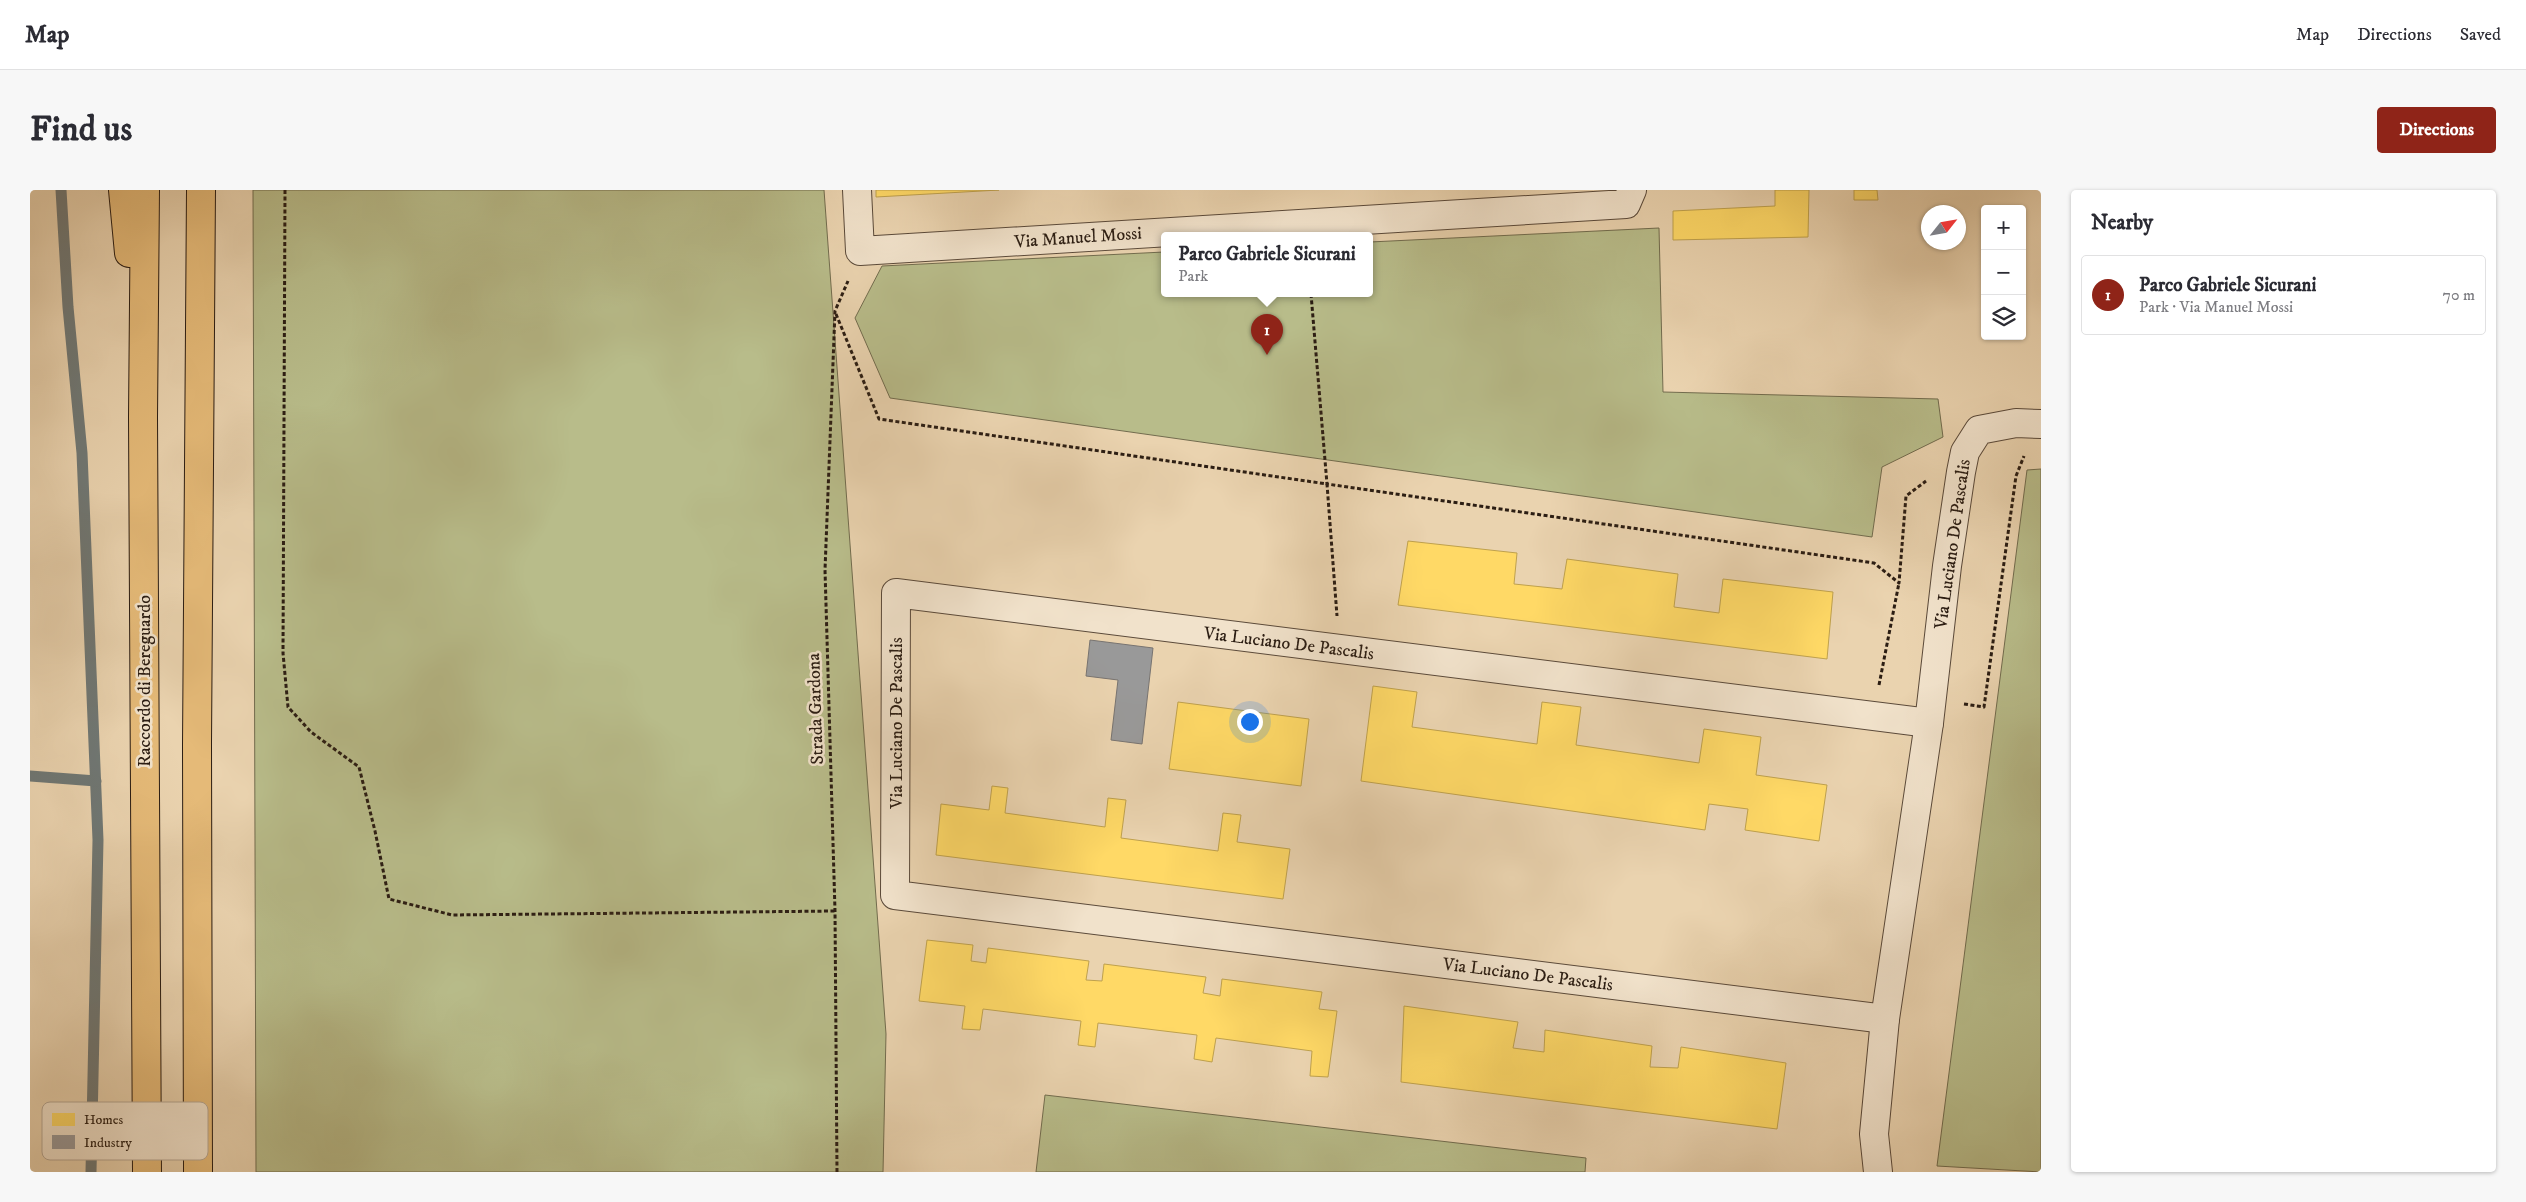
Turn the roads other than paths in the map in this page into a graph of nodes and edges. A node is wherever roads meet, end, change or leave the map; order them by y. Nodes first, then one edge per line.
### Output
1 (123, 190) edge
2 (145, 190) edge
3 (200, 190) edge
4 (857, 190) edge
5 (1629, 197) edge
6 (143, 417) junction
7 (2041, 424) edge
8 (1929, 723) junction
9 (1885, 1019) junction
10 (147, 1102) edge
11 (198, 1102) edge
12 (1878, 1172) edge

1 - 6 highway
2 - 6 highway, Raccordo di Bereguardo
3 - 11 highway
4 - 5 street, Via Manuel Mossi
6 - 10 highway, Raccordo di Bereguardo
7 - 8 street, Via Luciano De Pascalis
8 - 9 street, Via Luciano De Pascalis
8 - 9 street, Via Luciano De Pascalis
9 - 12 street, Via Luciano De Pascalis

